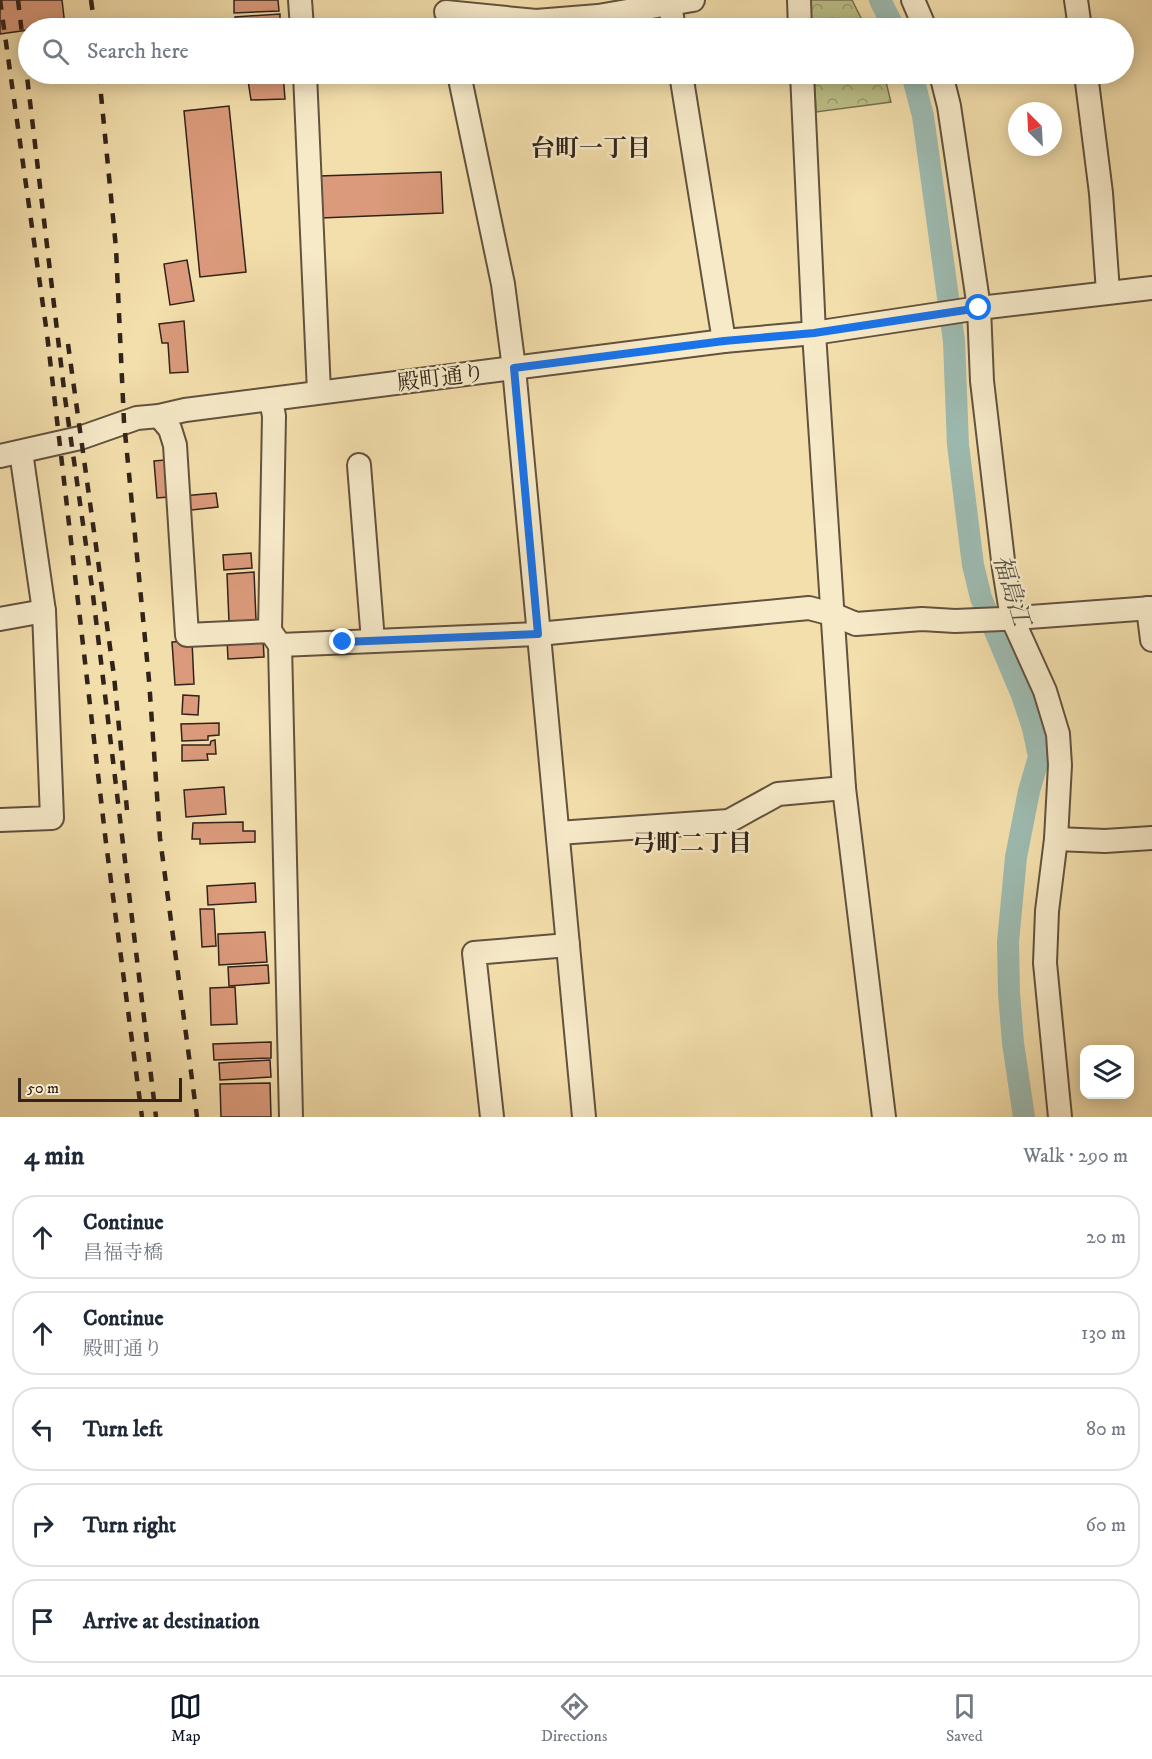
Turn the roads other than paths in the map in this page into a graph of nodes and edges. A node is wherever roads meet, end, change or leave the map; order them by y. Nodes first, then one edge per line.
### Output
1 (300, 0) edge
2 (693, 0) edge
3 (799, 0) edge
4 (913, 0) edge
5 (1076, 0) edge
6 (670, 2) edge
7 (446, 13) edge
8 (301, 18) edge
9 (502, 18) edge
10 (573, 18) edge
11 (672, 18) edge
12 (800, 18) edge
13 (920, 18) edge
14 (1079, 18) edge
15 (305, 84) edge
16 (461, 84) edge
17 (683, 84) edge
18 (802, 84) edge
19 (944, 84) edge
20 (1087, 84) edge
21 (1152, 288) edge
22 (1108, 292) junction
23 (975, 309) junction
24 (814, 333) junction
25 (724, 341) junction
26 (514, 368) junction
27 (319, 392) junction
28 (272, 399) junction
29 (159, 416) junction
30 (11, 454) edge
31 (359, 465) dead end
32 (1150, 608) edge
33 (44, 611) junction
34 (832, 614) junction
35 (1007, 618) junction
36 (0, 619) edge
37 (538, 634) junction
38 (275, 638) junction
39 (1152, 639) edge
40 (373, 641) junction
41 (844, 788) junction
42 (0, 820) edge
43 (558, 833) junction
44 (1152, 838) edge
45 (1056, 839) junction
46 (568, 945) junction
47 (291, 1117) edge
48 (492, 1117) edge
49 (584, 1117) edge
50 (884, 1117) edge
51 (1060, 1117) edge

1 - 8 street
2 - 6 street
3 - 12 street
4 - 13 street
5 - 14 street
6 - 10 street
6 - 11 street
7 - 9 street
15 - 27 street
16 - 26 street
17 - 25 street
18 - 24 street
19 - 23 street
20 - 22 street
21 - 22 street, 殿町通り
22 - 23 street, 殿町通り
23 - 24 street, 殿町通り
23 - 35 street
24 - 25 street, 殿町通り
24 - 34 street
25 - 26 street, 殿町通り
26 - 27 street, 殿町通り
26 - 37 street
27 - 28 street, 殿町通り
28 - 29 street, 殿町通り
28 - 38 street
29 - 30 street, 殿町通り
29 - 38 street
30 - 33 street
31 - 40 street
32 - 35 street
32 - 39 street
33 - 36 street
33 - 42 street
34 - 35 street
34 - 37 street
34 - 41 street
35 - 45 street
37 - 40 street
37 - 43 street
38 - 40 street
38 - 47 street
41 - 43 street
41 - 50 street
43 - 46 street
44 - 45 street
45 - 51 street
46 - 48 street
46 - 49 street

